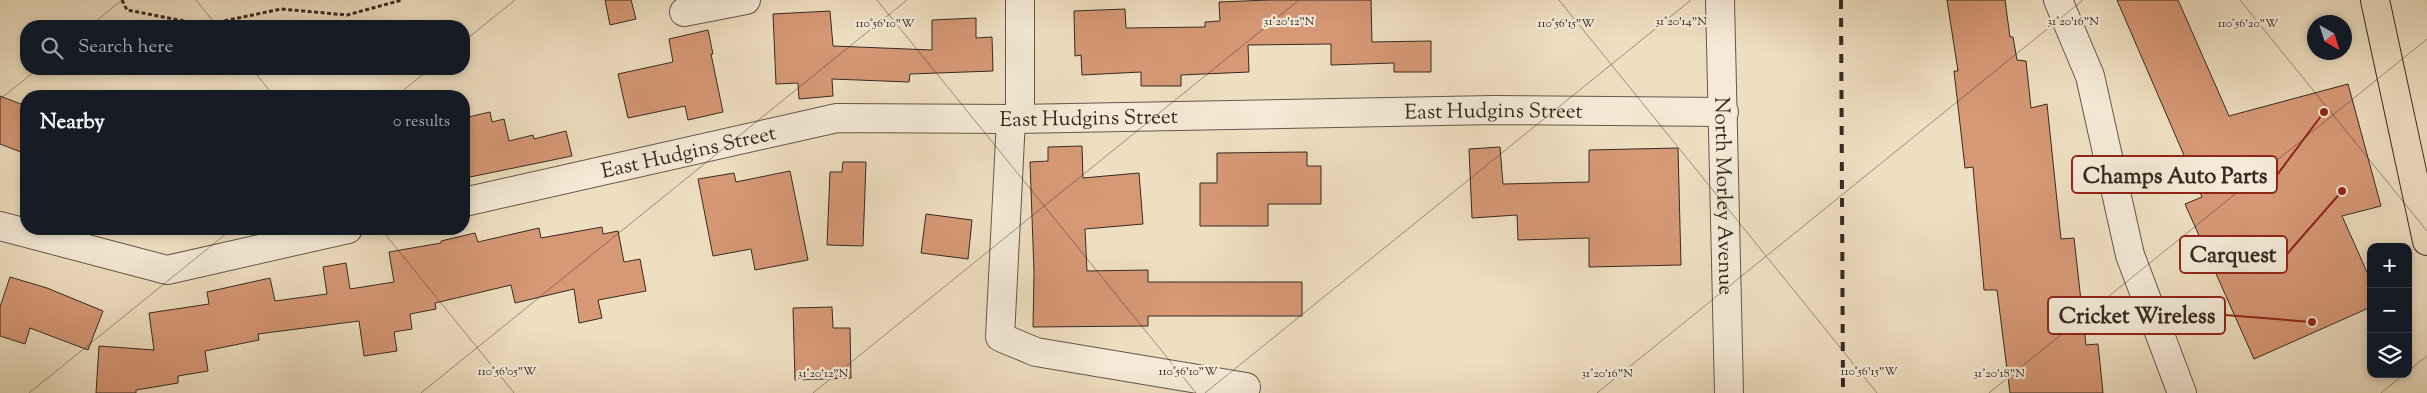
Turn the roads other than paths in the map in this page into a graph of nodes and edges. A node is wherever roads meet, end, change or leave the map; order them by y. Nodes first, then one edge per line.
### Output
1 (746, 0) edge
2 (1020, 0) edge
3 (1720, 0) edge
4 (2058, 0) edge
5 (2375, 0) edge
6 (684, 12) dead end
7 (1724, 112) junction
8 (1015, 119) junction
9 (470, 201) edge
10 (0, 226) edge
11 (20, 231) edge
12 (34, 235) edge
13 (322, 235) edge
14 (2427, 241) edge
15 (1246, 386) dead end
16 (1729, 393) edge
17 (2182, 393) edge

1 - 6 street
2 - 8 street
3 - 7 street, North Morley Avenue
4 - 17 street
5 - 14 main road
7 - 8 street, East Hudgins Street
7 - 16 street, North Morley Avenue
8 - 9 street, East Hudgins Street
8 - 15 street
10 - 11 street
12 - 13 street

